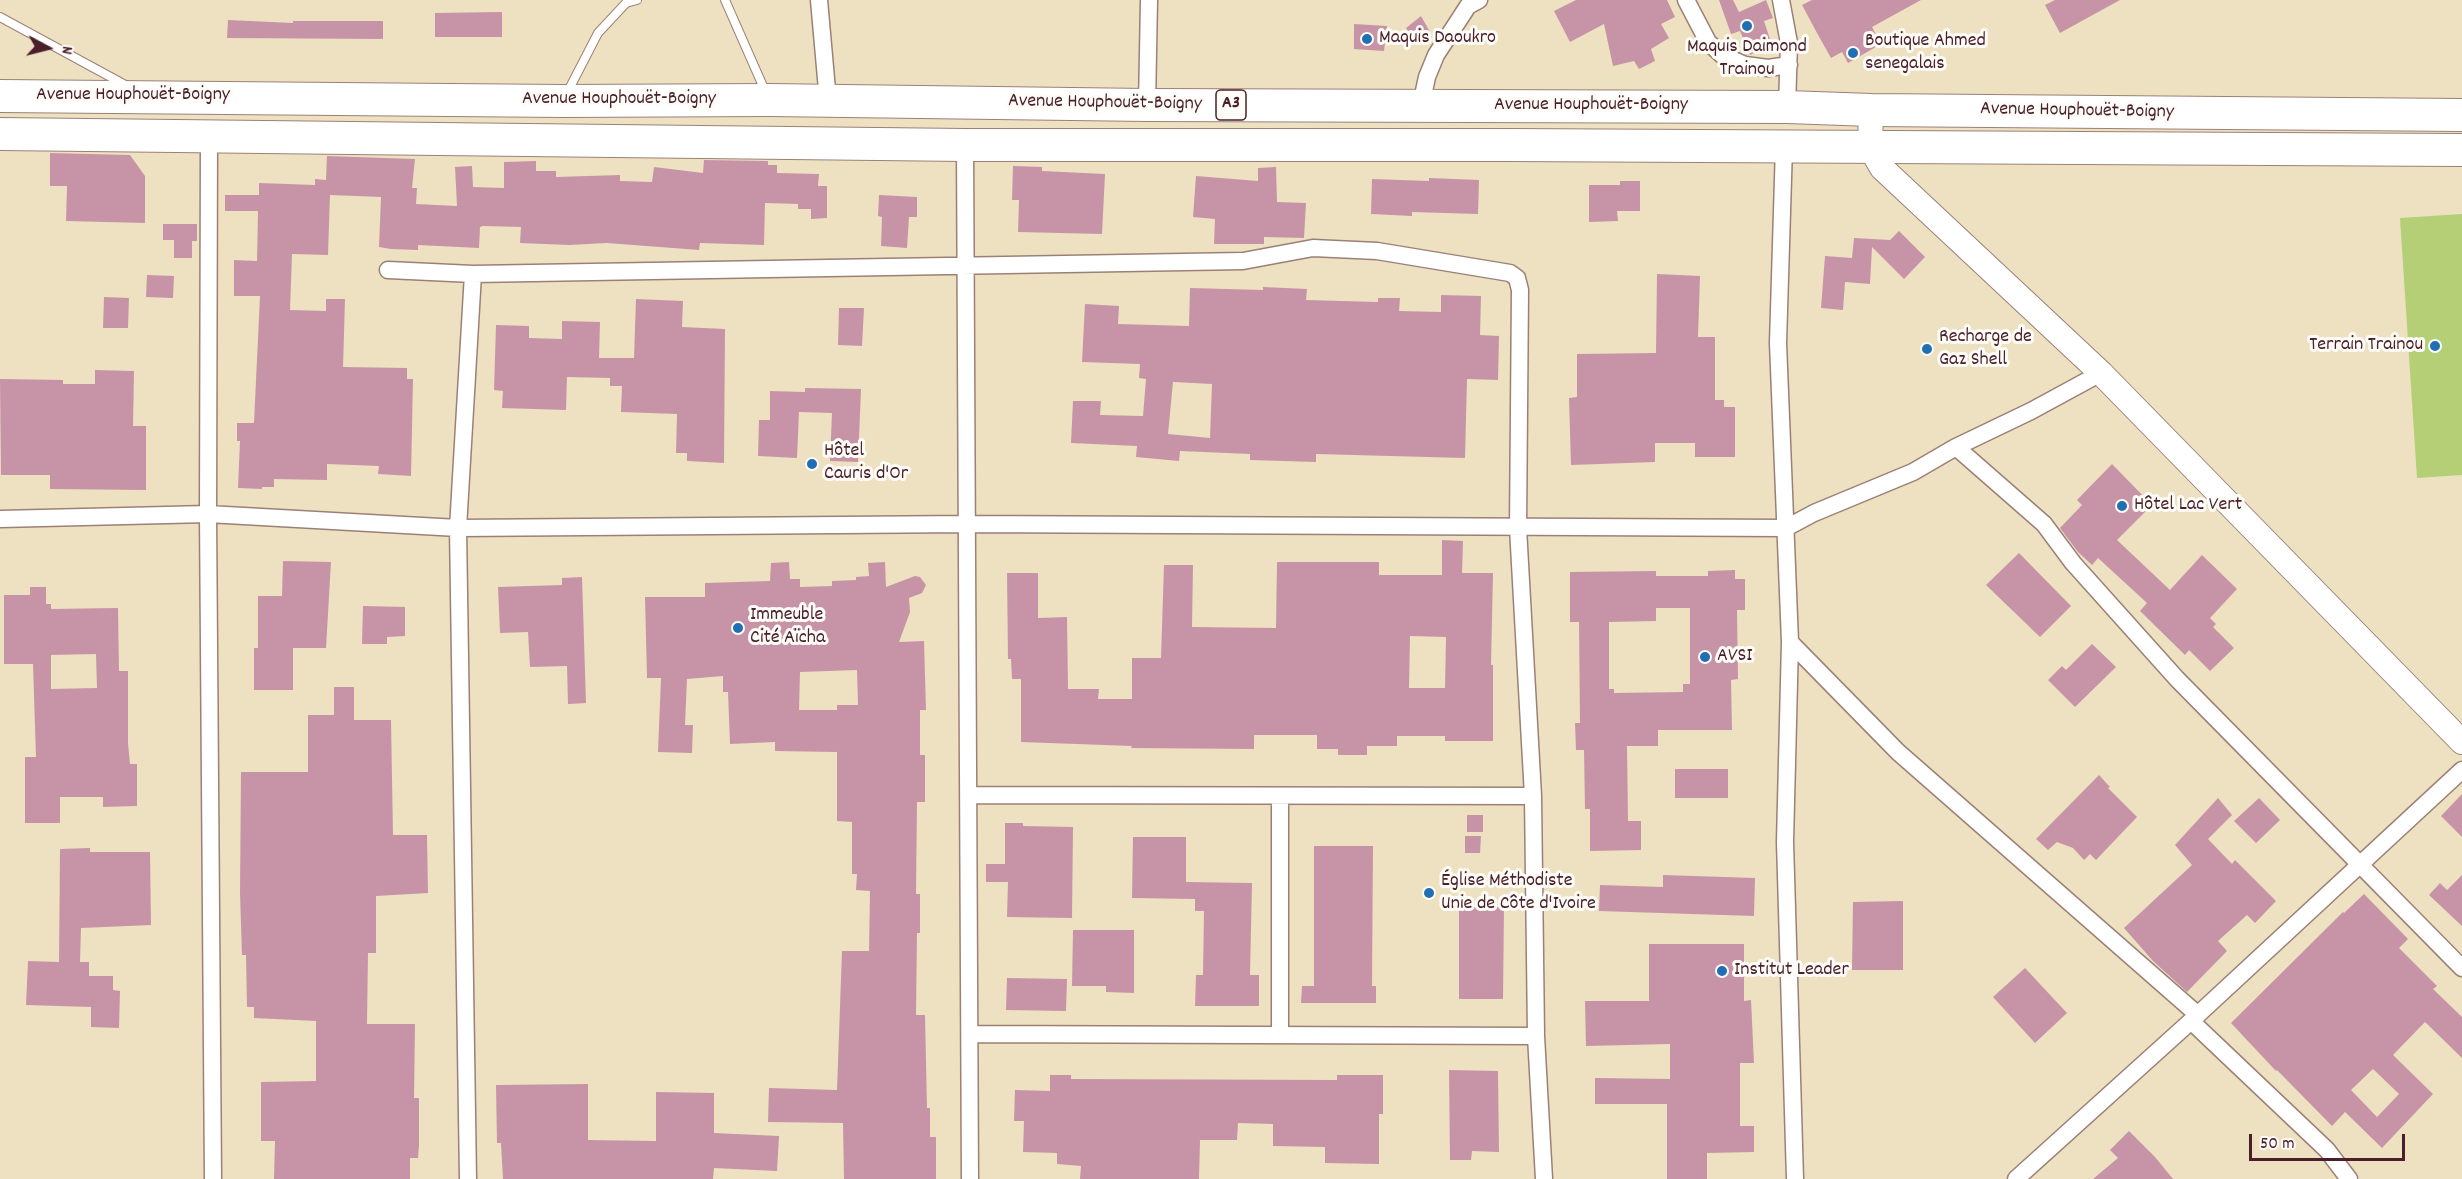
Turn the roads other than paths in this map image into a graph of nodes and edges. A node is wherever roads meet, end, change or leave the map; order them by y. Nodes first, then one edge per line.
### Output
1 (637, 0) edge
2 (725, 0) edge
3 (819, 0) edge
4 (1149, 0) edge
5 (1686, 0) edge
6 (1781, 0) edge
7 (1471, 2) edge
8 (0, 17) edge
9 (1789, 65) junction
10 (0, 96) edge
11 (145, 96) junction
12 (769, 100) junction
13 (563, 101) junction
14 (828, 101) junction
15 (1147, 105) junction
16 (1421, 105) junction
17 (1787, 107) junction
18 (1871, 110) junction
19 (2462, 115) edge
20 (0, 134) edge
21 (209, 135) junction
22 (965, 146) junction
23 (1784, 146) junction
24 (1869, 147) junction
25 (2462, 150) edge
26 (964, 266) junction
27 (388, 270) dead end
28 (473, 274) junction
29 (2102, 373) junction
30 (1956, 447) junction
31 (208, 514) junction
32 (0, 519) edge
33 (968, 524) junction
34 (458, 528) junction
35 (1518, 528) junction
36 (1786, 528) junction
37 (1790, 642) junction
38 (2462, 742) edge
39 (2462, 770) edge
40 (970, 795) junction
41 (1280, 796) junction
42 (1533, 796) junction
43 (2360, 866) junction
44 (2462, 968) edge
45 (2194, 1018) junction
46 (971, 1034) junction
47 (1280, 1035) junction
48 (1536, 1036) junction
49 (213, 1179) edge
50 (468, 1179) edge
51 (970, 1179) edge
52 (1544, 1179) edge
53 (1795, 1179) edge
54 (2016, 1179) edge
55 (2349, 1179) edge

1 - 13 lane
2 - 12 lane
3 - 14 street
4 - 15 street
5 - 9 street
6 - 9 street
7 - 16 street
8 - 11 lane
9 - 17 street
10 - 11 highway, Avenue Houphouët-Boigny / A3
11 - 13 highway, Avenue Houphouët-Boigny / A3
12 - 13 highway, Avenue Houphouët-Boigny / A3
12 - 14 highway, Avenue Houphouët-Boigny / A3
14 - 15 highway, Avenue Houphouët-Boigny / A3
15 - 16 highway, Avenue Houphouët-Boigny / A3
16 - 17 highway, Avenue Houphouët-Boigny / A3
17 - 18 highway, Avenue Houphouët-Boigny / A3
18 - 19 highway, Avenue Houphouët-Boigny / A3
18 - 24 main road
20 - 21 highway, Avenue Houphouët-Boigny / A3
21 - 22 highway, Avenue Houphouët-Boigny / A3
21 - 31 street
22 - 23 highway, Avenue Houphouët-Boigny / A3
22 - 26 street
23 - 24 highway, Avenue Houphouët-Boigny / A3
23 - 36 street
24 - 25 highway, Avenue Houphouët-Boigny / A3
24 - 29 main road
26 - 28 street
26 - 33 street
26 - 35 street
27 - 28 street
28 - 34 street
29 - 30 street
29 - 38 main road
30 - 36 street
30 - 43 street
31 - 32 street
31 - 34 street
31 - 49 street
33 - 34 street
33 - 35 street
33 - 40 street
34 - 50 street
35 - 36 street
35 - 42 street
36 - 37 street
37 - 45 street
37 - 53 street
39 - 43 street
40 - 41 street
40 - 46 street
41 - 42 street
41 - 47 street
42 - 48 street
43 - 44 street
43 - 45 street
45 - 54 street
45 - 55 street
46 - 47 street
46 - 51 street
47 - 48 street
48 - 52 street

